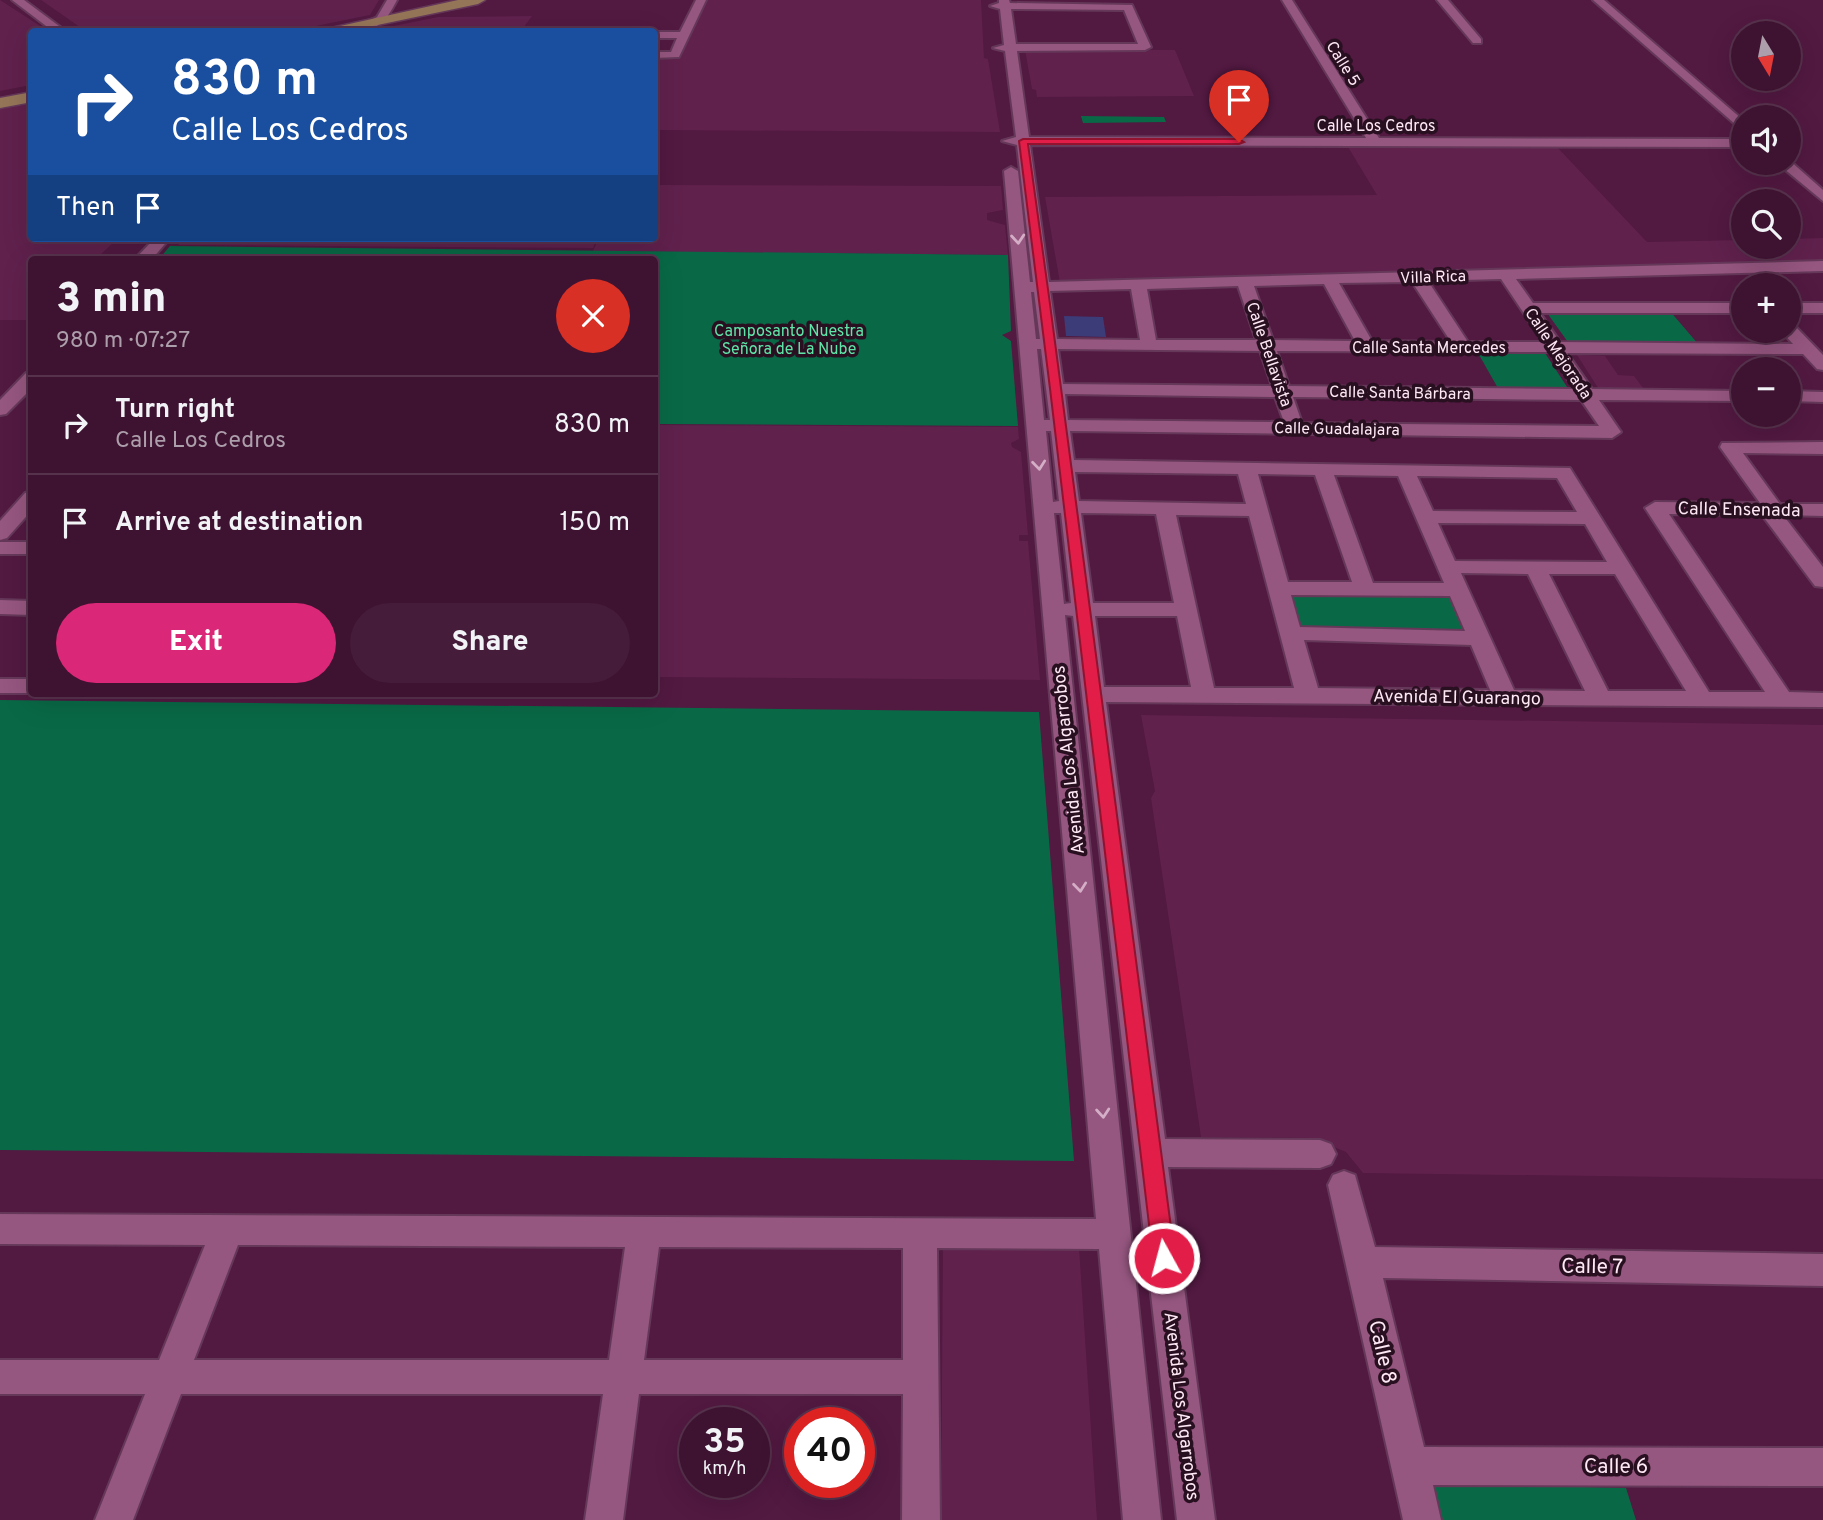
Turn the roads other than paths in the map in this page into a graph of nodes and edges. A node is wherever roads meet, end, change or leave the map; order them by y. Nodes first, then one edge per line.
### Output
1 (17, 0) edge
2 (392, 0) edge
3 (478, 0) edge
4 (498, 0) edge
5 (701, 0) edge
6 (1287, 0) edge
7 (1442, 0) edge
8 (1598, 0) edge
9 (1000, 3) edge
10 (384, 21) junction
11 (56, 28) edge
12 (360, 28) edge
13 (658, 35) edge
14 (684, 35) junction
15 (1477, 40) dead end
16 (1005, 48) junction
17 (658, 55) edge
18 (28, 92) edge
19 (0, 97) edge
20 (28, 98) edge
21 (0, 103) edge
22 (1731, 116) edge
23 (1016, 141) junction
24 (1375, 142) junction
25 (1731, 143) edge
26 (1798, 175) edge
27 (1823, 197) edge
28 (159, 242) edge
29 (146, 256) edge
30 (1732, 268) junction
31 (1821, 268) edge
32 (1737, 273) edge
33 (1505, 274) junction
34 (1417, 277) junction
35 (1329, 279) junction
36 (1244, 281) junction
37 (1138, 284) junction
38 (1032, 287) junction
39 (1528, 308) junction
40 (1731, 308) edge
41 (1801, 309) edge
42 (1823, 309) edge
43 (1801, 342) edge
44 (1039, 344) junction
45 (1149, 345) junction
46 (1267, 346) junction
47 (1366, 346) junction
48 (1463, 347) junction
49 (1555, 347) junction
50 (1808, 349) junction
51 (1823, 365) edge
52 (28, 381) edge
53 (1056, 388) junction
54 (1282, 390) junction
55 (1586, 394) junction
56 (1731, 396) edge
57 (1801, 396) edge
58 (1823, 397) edge
59 (0, 410) edge
60 (1035, 424) junction
61 (1061, 425) junction
62 (1295, 428) junction
63 (1612, 432) joint
64 (1823, 448) edge
65 (1066, 466) junction
66 (1246, 467) junction
67 (1322, 468) junction
68 (1405, 470) junction
69 (28, 502) edge
70 (1043, 507) junction
71 (1071, 507) junction
72 (1165, 509) junction
73 (1258, 510) junction
74 (1772, 510) junction
75 (1823, 510) edge
76 (1426, 517) junction
77 (1592, 518) junction
78 (0, 534) edge
79 (0, 548) edge
80 (28, 548) edge
81 (1448, 567) junction
82 (1536, 568) junction
83 (1622, 568) junction
84 (1823, 581) edge
85 (1279, 588) junction
86 (1365, 589) junction
87 (1458, 590) junction
88 (0, 607) edge
89 (28, 608) edge
90 (1053, 609) junction
91 (1082, 609) junction
92 (1186, 610) junction
93 (1291, 633) junction
94 (1479, 638) junction
95 (0, 686) edge
96 (28, 686) edge
97 (1061, 694) junction
98 (1092, 694) junction
99 (1204, 695) junction
100 (1308, 696) junction
101 (1505, 697) junction
102 (1600, 698) junction
103 (1702, 699) junction
104 (1782, 700) junction
105 (1823, 700) edge
106 (1151, 1153) junction
107 (1320, 1154) dead end
108 (1344, 1185) dead end
109 (0, 1228) edge
110 (227, 1230) junction
111 (645, 1232) junction
112 (920, 1234) junction
113 (1114, 1234) junction
114 (1362, 1262) junction
115 (1823, 1270) edge
116 (0, 1377) edge
117 (169, 1377) junction
118 (624, 1377) junction
119 (921, 1377) junction
120 (1409, 1465) junction
121 (1823, 1467) edge
122 (114, 1520) edge
123 (604, 1520) edge
124 (921, 1520) edge
125 (1142, 1520) edge
126 (1196, 1520) edge
127 (1422, 1520) edge

1 - 11 street
2 - 10 street
3 - 10 main road
4 - 10 main road
5 - 14 street
6 - 24 street, Calle 5
7 - 15 street
8 - 22 street
9 - 16 street, Avenida Los Algarrobos
9 - 16 street
10 - 12 main road
13 - 14 street
14 - 17 street
16 - 23 street, Avenida Los Algarrobos
18 - 19 main road
20 - 21 main road
23 - 24 street, Calle Los Cedros
23 - 38 street, Avenida Los Algarrobos
24 - 25 street, Calle Los Cedros
26 - 27 street
28 - 29 street
30 - 31 street, Villa Rica
30 - 32 street
30 - 33 street, Villa Rica
33 - 34 street, Villa Rica
33 - 39 street, Calle Mejorada
34 - 35 street, Villa Rica
34 - 48 street
35 - 36 street, Villa Rica
35 - 47 street
36 - 37 street, Villa Rica
36 - 46 street, Calle Bellavista
37 - 38 street, Villa Rica
37 - 45 street
38 - 44 street, Avenida Los Algarrobos
39 - 40 street
39 - 49 street, Calle Mejorada
41 - 42 street
43 - 50 street
44 - 45 street, Calle Santa Mercedes
44 - 53 street, Avenida Los Algarrobos
44 - 60 street, Avenida Los Algarrobos
45 - 46 street, Calle Santa Mercedes
46 - 47 street, Calle Santa Mercedes
46 - 54 street, Calle Bellavista
47 - 48 street, Calle Santa Mercedes
48 - 49 street, Calle Santa Mercedes
49 - 50 street, Calle Santa Mercedes
49 - 55 street, Calle Mejorada
50 - 51 street
52 - 59 street
53 - 54 street, Calle Santa Bárbara
53 - 61 street, Avenida Los Algarrobos
54 - 55 street, Calle Santa Bárbara
54 - 62 street, Calle Bellavista
55 - 56 street, Calle Santa Bárbara
55 - 63 street, Calle Mejorada
57 - 58 street
60 - 61 street, Calle Guadalajara
60 -> 70 street, Avenida Los Algarrobos
61 - 62 street, Calle Guadalajara
61 - 65 street, Avenida Los Algarrobos
62 - 63 street, Calle Guadalajara
64 - 74 street
65 - 66 street
65 - 71 street, Avenida Los Algarrobos
66 - 67 street
66 - 73 street
67 - 68 street
67 - 86 street
68 - 76 street
68 - 77 street
69 - 78 street
70 - 71 street
70 - 90 street, Avenida Los Algarrobos
71 - 72 street
71 - 91 street, Avenida Los Algarrobos
72 - 73 street
72 - 92 street
73 - 85 street
74 - 75 street, Calle Ensenada
74 - 84 street
74 - 104 street, Calle Ensenada
76 - 77 street
76 - 81 street
77 - 83 street
79 - 80 street
81 - 82 street
81 - 87 street
82 - 83 street
82 - 102 street
83 - 103 street
85 - 86 street
85 - 93 street
86 - 87 street
87 - 94 street
88 - 89 street
90 - 91 street
90 - 97 street, Avenida Los Algarrobos
91 - 92 street
91 - 98 street, Avenida Los Algarrobos
92 - 99 street
93 - 94 street
93 - 100 street
94 - 101 street
95 - 96 street
97 - 98 street, Avenida El Guarango
97 -> 113 street, Avenida Los Algarrobos
98 - 99 street, Avenida El Guarango
98 - 106 street, Avenida Los Algarrobos
99 - 100 street, Avenida El Guarango
100 - 101 street, Avenida El Guarango
101 - 102 street, Avenida El Guarango
102 - 103 street, Avenida El Guarango
103 - 104 street, Avenida El Guarango
104 - 105 street, Avenida El Guarango
106 - 107 street
106 - 126 street, Avenida Los Algarrobos
108 - 114 street, Calle 8
109 - 110 street
110 - 111 street
110 - 117 street
111 - 112 street
111 - 118 street
112 - 113 street
112 - 119 street
113 - 125 street, Avenida Los Algarrobos
114 - 115 street, Calle 7
114 - 120 street, Calle 8
116 - 117 street
117 - 118 street
117 - 122 street
118 - 119 street
118 - 123 street
119 - 124 street
120 - 121 street, Calle 6
120 - 127 street, Calle 8

